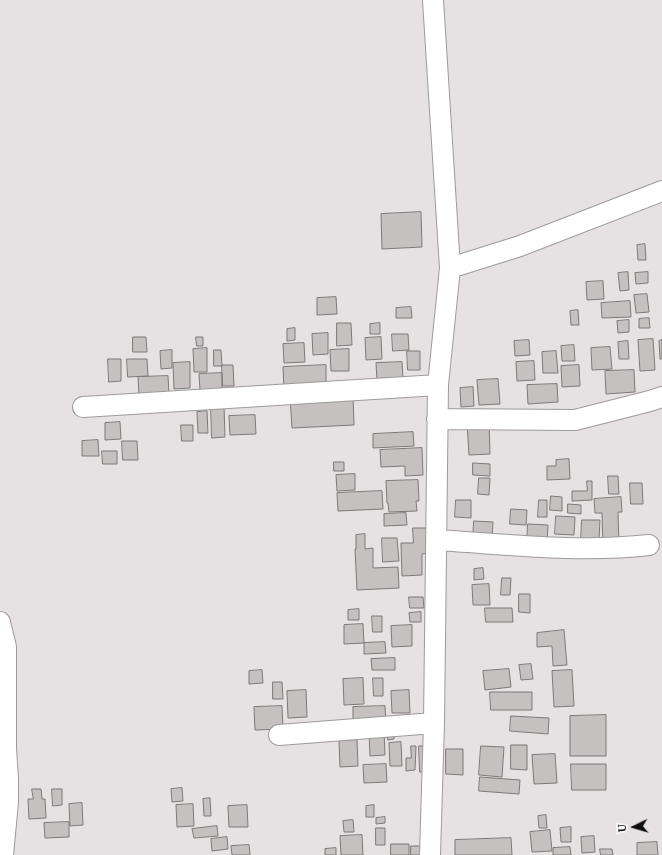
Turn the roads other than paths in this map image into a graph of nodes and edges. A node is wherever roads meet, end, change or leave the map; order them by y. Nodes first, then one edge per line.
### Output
1 (433, 0) edge
2 (662, 191) edge
3 (450, 268) junction
4 (438, 385) junction
5 (662, 397) edge
6 (83, 406) dead end
7 (437, 418) junction
8 (436, 540) junction
9 (648, 545) dead end
10 (0, 622) edge
11 (434, 723) junction
12 (279, 735) dead end
13 (3, 855) edge
14 (430, 855) edge

1 - 3 street
2 - 3 street
3 - 4 street
4 - 6 street
4 - 7 street
5 - 7 street
7 - 8 street
8 - 9 street
8 - 11 street
10 - 13 street
11 - 12 street
11 - 14 street

